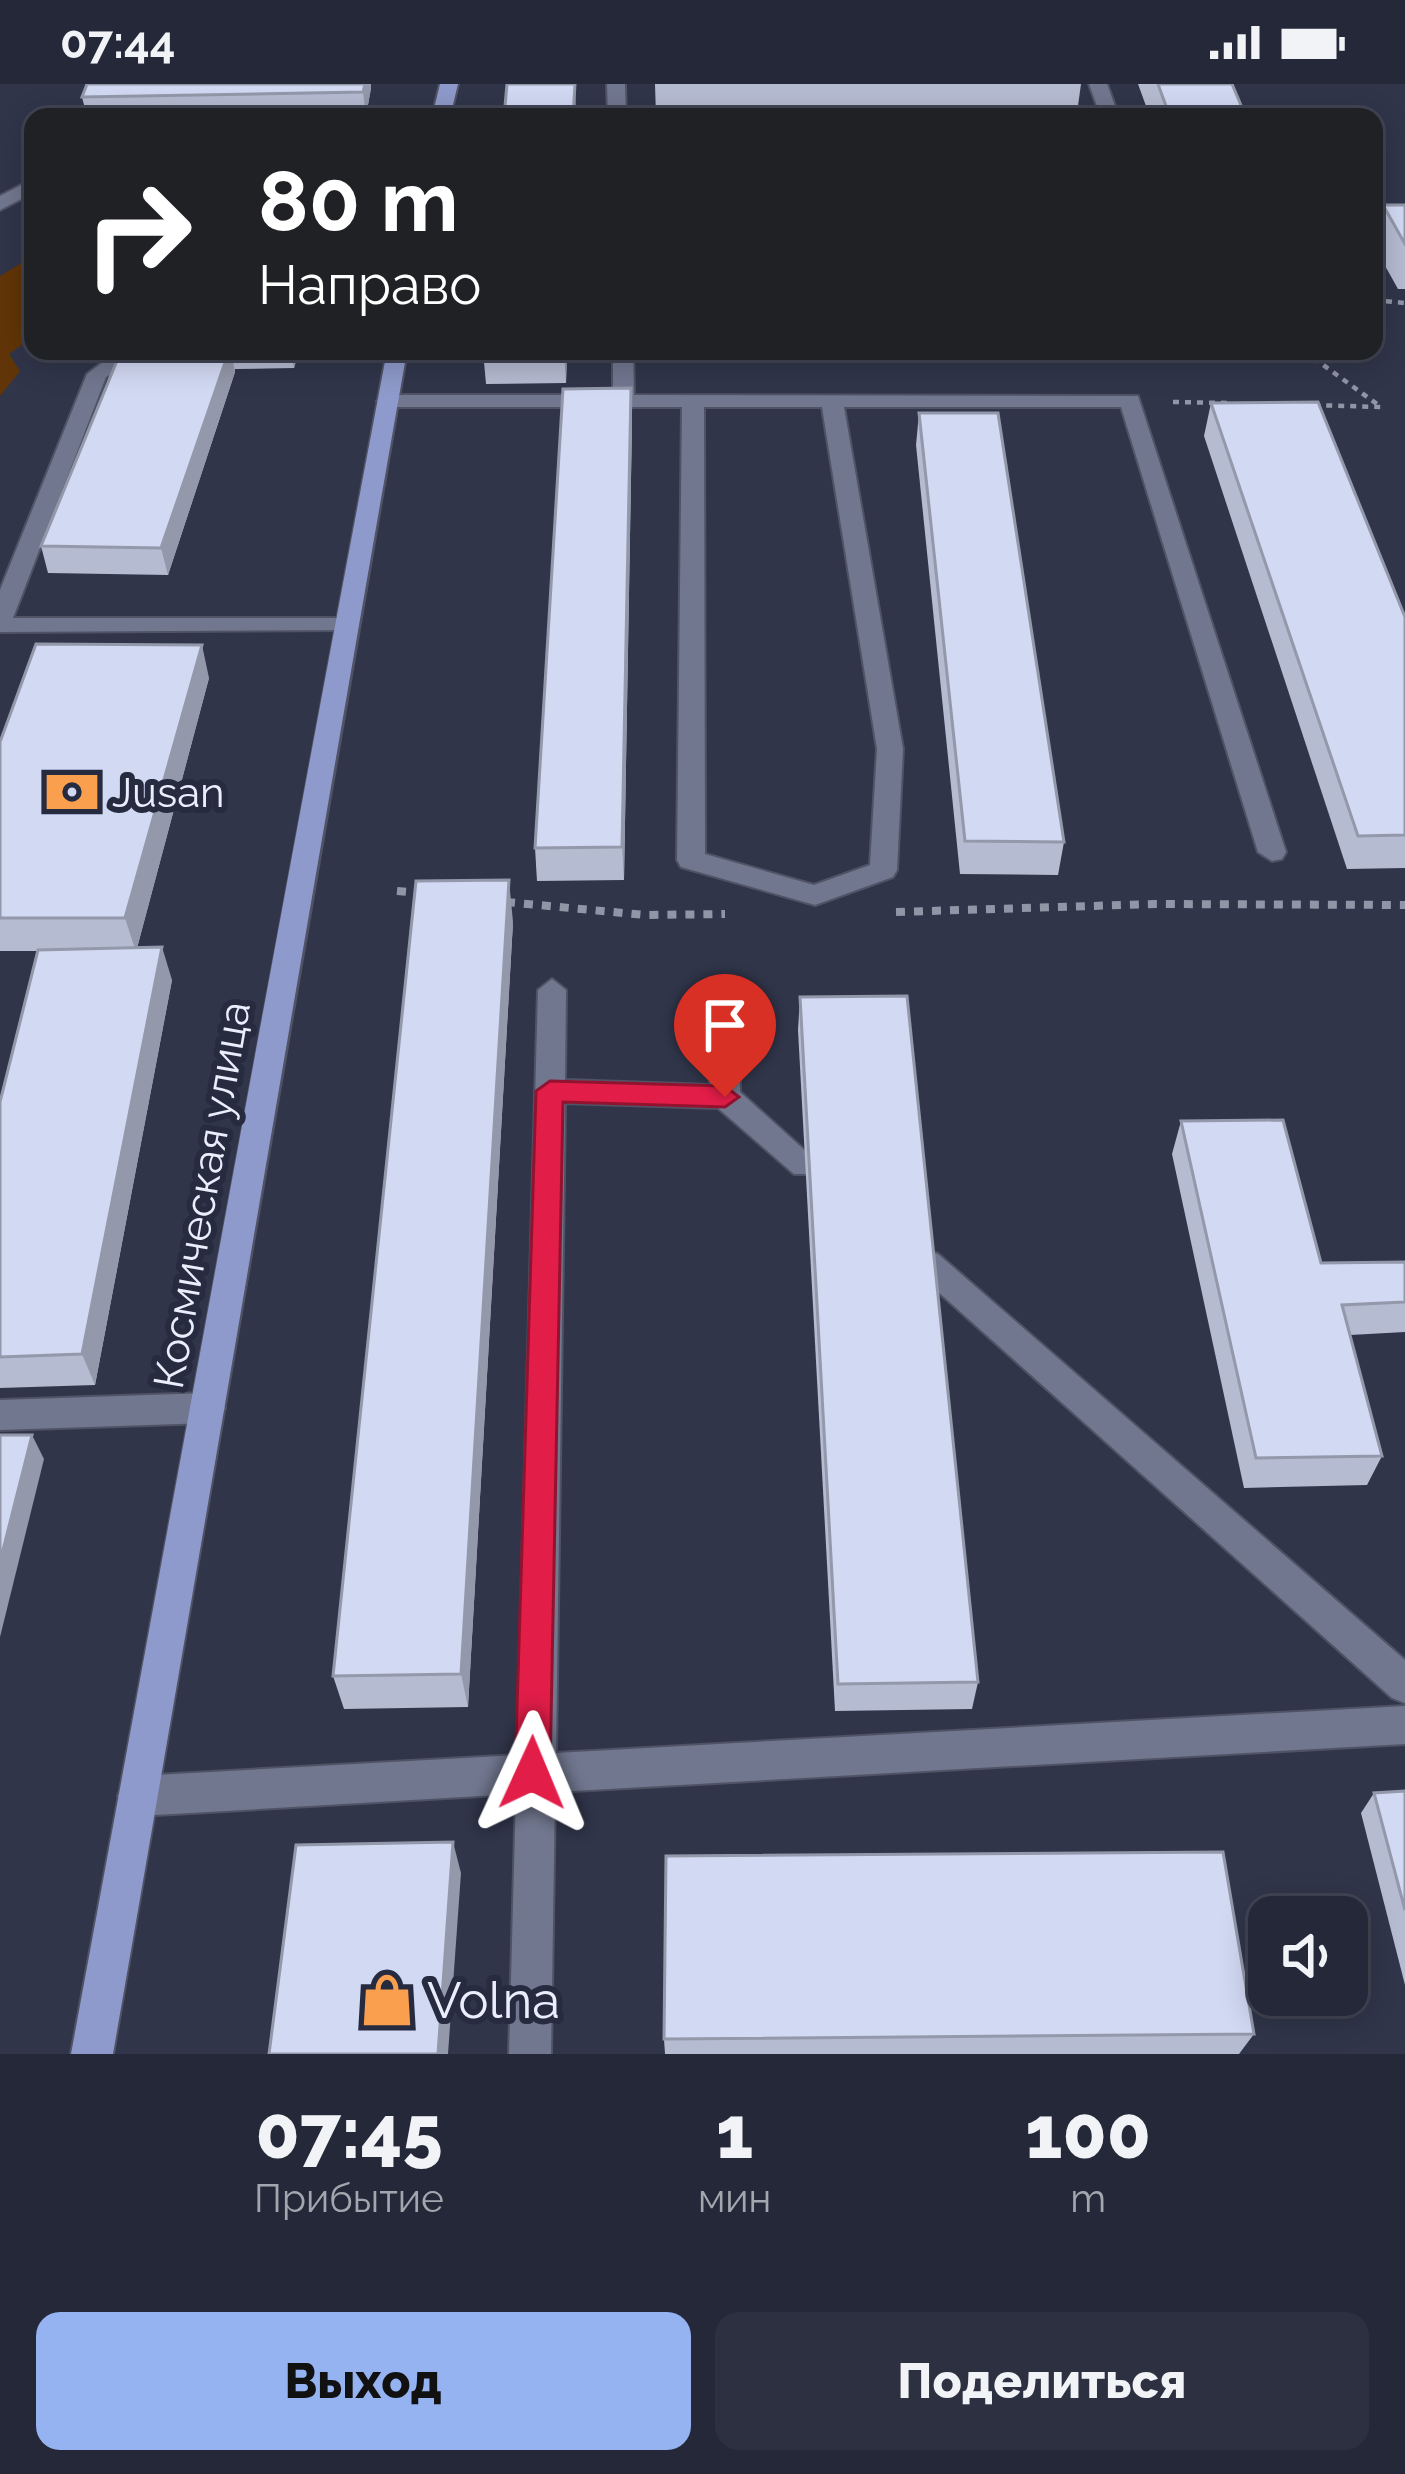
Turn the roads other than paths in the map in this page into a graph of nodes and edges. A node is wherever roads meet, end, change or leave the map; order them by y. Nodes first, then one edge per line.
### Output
1 (117, 360) edge
2 (395, 360) edge
3 (623, 360) edge
4 (388, 401) junction
5 (624, 401) junction
6 (693, 401) junction
7 (832, 401) junction
8 (0, 623) edge
9 (346, 625) junction
10 (1272, 852) dead end
11 (552, 990) dead end
12 (724, 995) dead end
13 (550, 1091) junction
14 (725, 1097) junction
15 (806, 1165) edge
16 (926, 1263) edge
17 (208, 1408) junction
18 (0, 1414) edge
19 (1405, 1685) edge
20 (1405, 1725) edge
21 (532, 1773) junction
22 (139, 1796) junction
23 (92, 2054) edge
24 (530, 2054) edge

1 - 8 lane
2 - 4 main road, Космическая улица
3 - 5 lane
4 - 5 lane
4 - 9 main road, Космическая улица
5 - 6 lane
6 - 7 lane
6 - 7 lane
7 - 10 lane
8 - 9 lane
9 - 17 main road, Космическая улица
11 - 13 lane
12 - 14 lane
13 - 14 lane
13 - 21 lane
14 - 15 lane
16 - 19 lane
17 - 18 lane
17 - 22 main road, Космическая улица
20 - 21 lane
21 - 22 lane
21 - 24 lane
22 - 23 main road, Космическая улица

